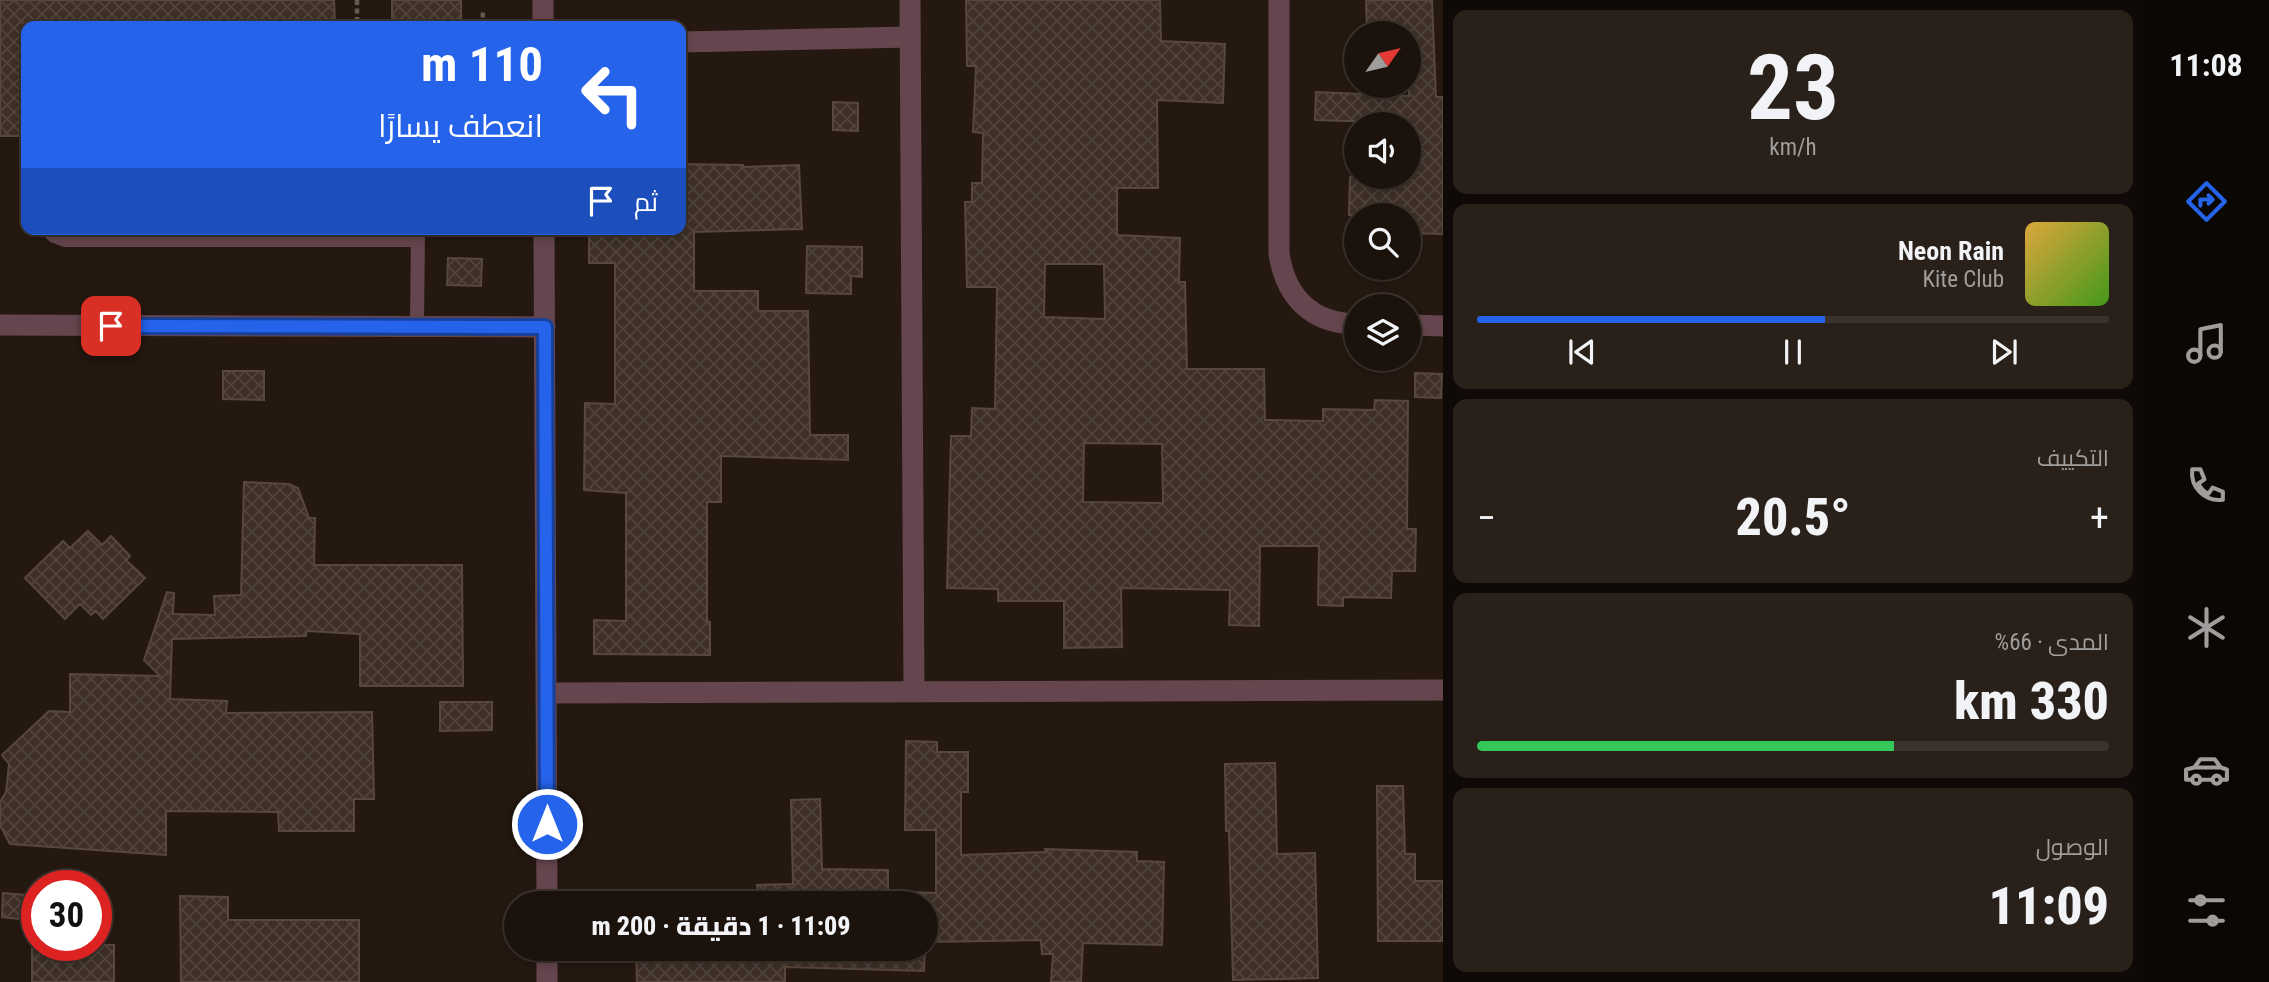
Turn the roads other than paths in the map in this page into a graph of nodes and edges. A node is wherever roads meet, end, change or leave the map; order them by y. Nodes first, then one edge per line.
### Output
1 (543, 0) edge
2 (910, 0) edge
3 (1279, 0) edge
4 (543, 21) edge
5 (910, 37) junction
6 (686, 42) edge
7 (53, 235) edge
8 (418, 235) edge
9 (544, 235) edge
10 (1344, 323) edge
11 (0, 325) edge
12 (1421, 325) edge
13 (1443, 326) edge
14 (417, 327) junction
15 (545, 327) junction
16 (1443, 690) edge
17 (914, 691) junction
18 (546, 692) junction
19 (547, 891) edge
20 (547, 961) edge
21 (547, 982) edge

1 - 4 street
2 - 5 street
3 - 10 street
5 - 6 street
5 - 17 street
7 - 8 lane
8 - 14 lane
9 - 15 street
11 - 14 street
12 - 13 street
14 - 15 street
15 - 18 street
16 - 17 street
17 - 18 street
18 - 19 street
20 - 21 street

